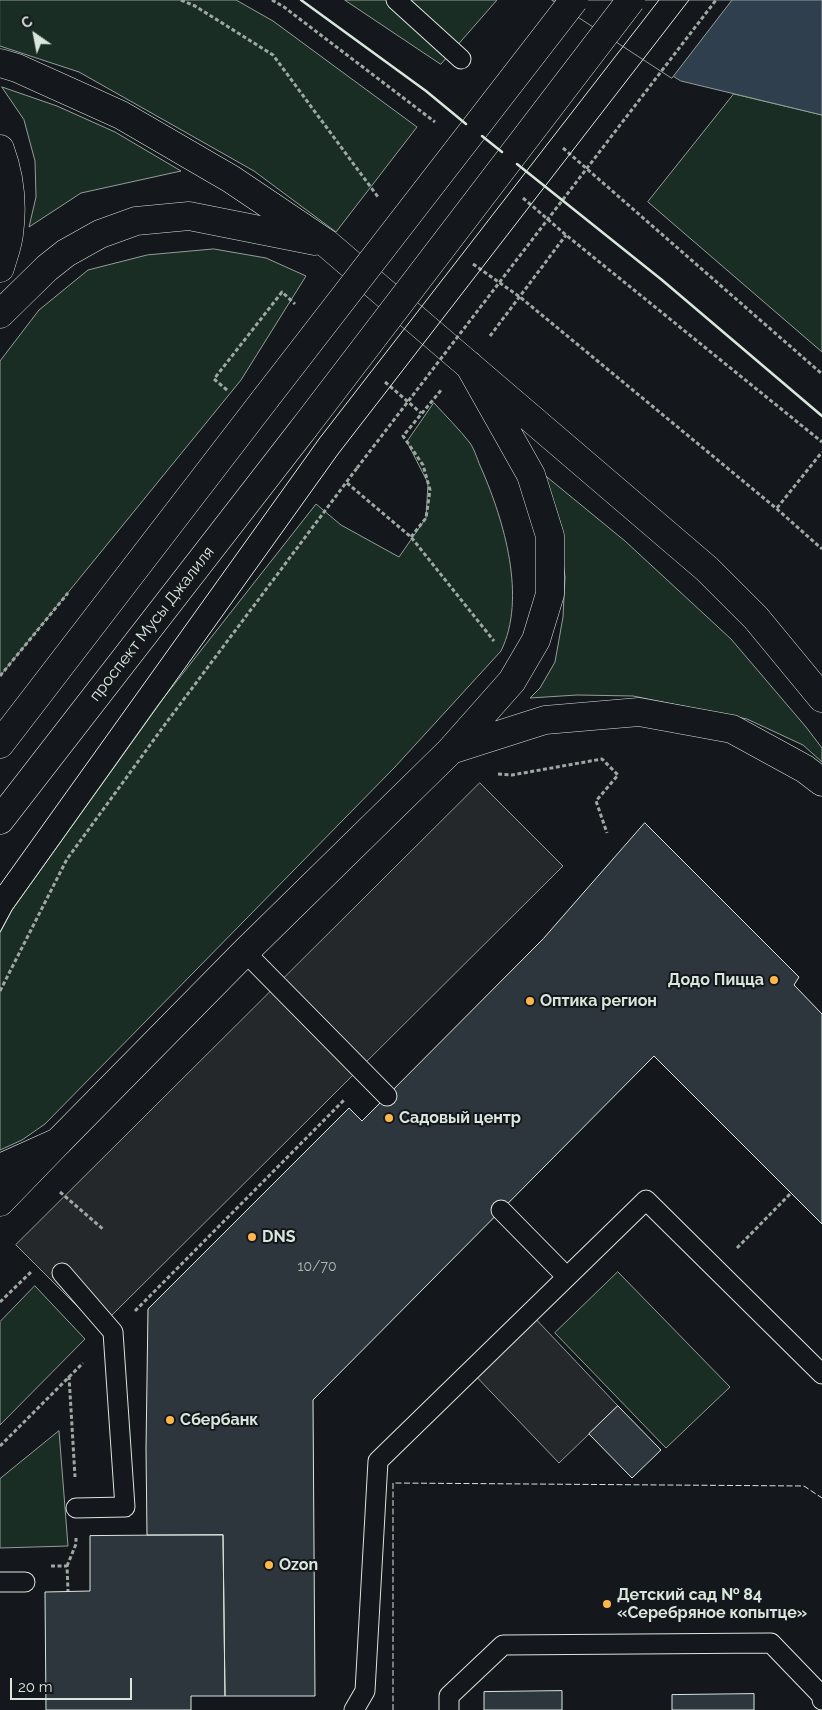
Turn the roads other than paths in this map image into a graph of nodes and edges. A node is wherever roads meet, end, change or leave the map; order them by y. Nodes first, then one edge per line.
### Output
1 (396, 0) edge
2 (574, 0) edge
3 (631, 0) edge
4 (461, 59) dead end
5 (0, 63) edge
6 (0, 149) edge
7 (326, 243) junction
8 (0, 268) edge
9 (0, 314) edge
10 (469, 365) junction
11 (822, 698) edge
12 (0, 744) edge
13 (450, 751) junction
14 (822, 782) edge
15 (0, 820) edge
16 (245, 952) junction
17 (387, 1096) dead end
18 (58, 1142) junction
19 (0, 1168) edge
20 (0, 1202) edge
21 (501, 1210) dead end
22 (62, 1273) road end
23 (567, 1277) junction
24 (822, 1374) edge
25 (76, 1508) road end
26 (0, 1582) edge
27 (24, 1582) dead end
28 (822, 1700) edge
29 (354, 1710) edge
30 (449, 1710) edge

1 - 4 lane
2 - 12 main road, bridge
3 - 15 main road, проспект Мусы Джалиля, bridge
5 - 7 main road
6 - 8 main road
7 - 9 main road
7 - 10 main road
10 - 11 main road
10 - 13 main road
13 - 14 main road
13 - 16 main road
16 - 17 lane
16 - 18 main road
18 - 19 main road
18 - 20 main road
21 - 23 lane
22 - 25 lane
23 - 24 lane
23 - 29 lane
26 - 27 lane
28 - 30 lane

